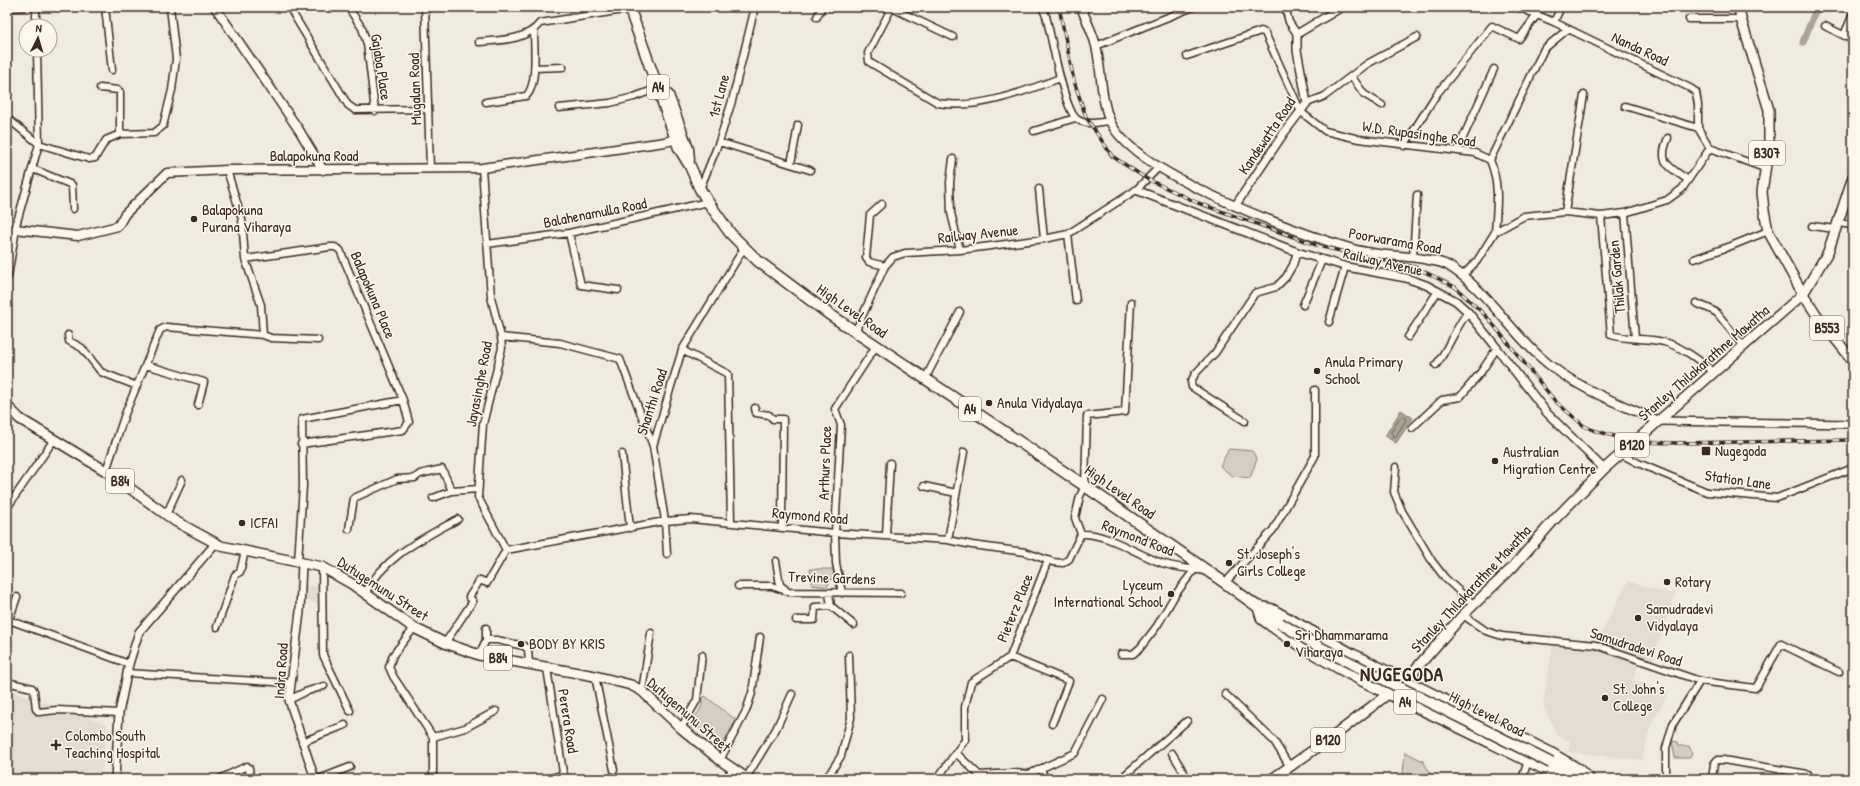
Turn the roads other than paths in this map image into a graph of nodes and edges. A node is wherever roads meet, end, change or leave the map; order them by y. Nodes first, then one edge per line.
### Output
1 (24, 7) edge
2 (33, 7) edge
3 (105, 7) edge
4 (170, 7) edge
5 (215, 7) edge
6 (289, 7) edge
7 (348, 7) edge
8 (426, 7) edge
9 (755, 7) edge
10 (822, 7) edge
11 (1042, 7) edge
12 (1081, 7) edge
13 (1193, 7) edge
14 (1285, 7) edge
15 (1342, 7) edge
16 (1518, 7) edge
17 (1561, 7) edge
18 (1739, 7) edge
19 (7, 8) edge
20 (632, 8) edge
21 (892, 8) edge
22 (1853, 14) edge
23 (817, 16) dead end
24 (1536, 16) junction
25 (36, 18) edge
26 (1689, 19) dead end
27 (1741, 19) junction
28 (1554, 22) junction
29 (1825, 26) dead end
30 (1568, 29) junction
31 (534, 31) junction
32 (1296, 34) junction
33 (1844, 35) junction
34 (953, 37) dead end
35 (1417, 37) dead end
36 (1853, 40) edge
37 (478, 42) dead end
38 (1096, 46) junction
39 (1187, 56) dead end
40 (37, 58) edge
41 (563, 67) dead end
42 (534, 68) junction
43 (1494, 69) dead end
44 (112, 70) dead end
45 (1352, 76) junction
46 (1060, 78) junction
47 (100, 88) dead end
48 (658, 88) junction
49 (1584, 95) dead end
50 (486, 102) dead end
51 (1307, 104) junction
52 (1382, 105) dead end
53 (1625, 106) dead end
54 (558, 108) dead end
55 (428, 109) junction
56 (375, 110) junction
57 (1301, 112) junction
58 (7, 118) edge
59 (1075, 118) junction
60 (1110, 121) junction
61 (798, 125) dead end
62 (1698, 128) junction
63 (1034, 131) dead end
64 (120, 134) junction
65 (680, 138) junction
66 (1668, 138) dead end
67 (719, 142) junction
68 (39, 144) junction
69 (1404, 146) junction
70 (1710, 148) junction
71 (1457, 151) junction
72 (954, 158) dead end
73 (1490, 160) junction
74 (791, 164) junction
75 (33, 168) junction
76 (482, 168) junction
77 (1158, 168) junction
78 (1764, 168) junction
79 (430, 169) junction
80 (228, 170) junction
81 (323, 170) junction
82 (810, 170) dead end
83 (1853, 177) edge
84 (1688, 180) junction
85 (700, 189) junction
86 (1039, 190) dead end
87 (1136, 190) junction
88 (1417, 195) dead end
89 (708, 202) junction
90 (882, 204) dead end
91 (1235, 206) junction
92 (72, 209) dead end
93 (1565, 212) junction
94 (1625, 213) junction
95 (1601, 216) junction
96 (1853, 225) edge
97 (1812, 226) dead end
98 (1836, 226) junction
99 (15, 229) junction
100 (1768, 231) junction
101 (1495, 232) junction
102 (569, 233) junction
103 (1068, 234) junction
104 (1044, 240) junction
105 (487, 244) junction
106 (744, 248) junction
107 (960, 250) junction
108 (1297, 252) junction
109 (1413, 257) junction
110 (1694, 258) dead end
111 (245, 259) junction
112 (1322, 260) junction
113 (885, 266) junction
114 (1345, 267) junction
115 (1464, 275) junction
116 (7, 276) edge
117 (618, 290) dead end
118 (1438, 291) junction
119 (1802, 294) junction
120 (1076, 301) dead end
121 (1131, 302) dead end
122 (1696, 303) dead end
123 (1303, 305) dead end
124 (960, 312) dead end
125 (1468, 312) junction
126 (1329, 322) dead end
127 (855, 332) junction
128 (68, 334) dead end
129 (263, 335) junction
130 (501, 337) junction
131 (1408, 338) dead end
132 (1635, 338) junction
133 (318, 340) dead end
134 (876, 346) junction
135 (1744, 346) junction
136 (1497, 348) junction
137 (682, 350) junction
138 (1853, 361) edge
139 (146, 365) junction
140 (1436, 365) dead end
141 (1715, 373) junction
142 (925, 378) junction
143 (137, 386) junction
144 (1315, 390) dead end
145 (403, 400) junction
146 (198, 405) dead end
147 (7, 406) edge
148 (755, 408) dead end
149 (1245, 421) dead end
150 (1659, 421) junction
151 (1853, 424) edge
152 (1412, 428) dead end
153 (53, 441) junction
154 (301, 444) junction
155 (653, 446) junction
156 (964, 452) dead end
157 (622, 454) dead end
158 (1621, 454) junction
159 (890, 463) dead end
160 (1396, 467) dead end
161 (1853, 468) edge
162 (1604, 469) junction
163 (106, 471) junction
164 (182, 480) dead end
165 (924, 486) dead end
166 (1085, 486) junction
167 (478, 489) junction
168 (452, 491) junction
169 (956, 493) junction
170 (433, 498) dead end
171 (7, 508) edge
172 (166, 515) junction
173 (458, 519) dead end
174 (665, 521) junction
175 (731, 522) junction
176 (782, 527) junction
177 (630, 528) junction
178 (349, 530) dead end
179 (835, 533) junction
180 (1081, 534) junction
181 (886, 535) junction
182 (948, 540) junction
183 (215, 544) junction
184 (506, 550) junction
185 (245, 551) junction
186 (667, 554) dead end
187 (1048, 560) junction
188 (776, 561) dead end
189 (300, 562) junction
190 (322, 567) junction
191 (1195, 569) junction
192 (1208, 572) junction
193 (1225, 583) junction
194 (738, 586) dead end
195 (788, 591) junction
196 (829, 592) junction
197 (365, 593) junction
198 (842, 593) junction
199 (901, 593) dead end
200 (17, 597) dead end
201 (1473, 604) junction
202 (831, 606) junction
203 (1258, 606) junction
204 (1463, 615) junction
205 (796, 620) dead end
206 (854, 625) dead end
207 (217, 627) dead end
208 (414, 628) junction
209 (486, 628) dead end
210 (650, 633) dead end
211 (760, 637) dead end
212 (486, 640) junction
213 (445, 643) junction
214 (1121, 654) dead end
215 (1352, 654) junction
216 (479, 655) junction
217 (702, 655) dead end
218 (850, 655) dead end
219 (1010, 657) junction
220 (129, 664) junction
221 (529, 664) junction
222 (546, 668) junction
223 (1344, 671) junction
224 (1839, 672) dead end
225 (127, 673) junction
226 (596, 676) junction
227 (1406, 680) junction
228 (7, 682) edge
229 (1700, 682) junction
230 (290, 683) junction
231 (324, 686) dead end
232 (642, 691) junction
233 (792, 694) dead end
234 (1225, 694) dead end
235 (1436, 694) junction
236 (1386, 697) junction
237 (1103, 699) dead end
238 (289, 700) junction
239 (496, 711) dead end
240 (350, 712) dead end
241 (1428, 712) junction
242 (119, 713) junction
243 (1187, 721) dead end
244 (1052, 724) dead end
245 (345, 725) dead end
246 (681, 728) junction
247 (433, 736) junction
248 (302, 742) junction
249 (956, 753) junction
250 (1172, 753) dead end
251 (720, 760) junction
252 (1528, 761) junction
253 (350, 767) dead end
254 (1290, 767) junction
255 (1041, 769) junction
256 (614, 770) dead end
257 (733, 770) junction
258 (564, 777) edge
259 (747, 778) edge
260 (115, 779) edge
261 (219, 779) edge
262 (250, 779) edge
263 (315, 779) edge
264 (319, 779) edge
265 (433, 779) edge
266 (548, 779) edge
267 (725, 779) edge
268 (826, 779) edge
269 (937, 779) edge
270 (1045, 779) edge
271 (1125, 779) edge
272 (1188, 779) edge
273 (1272, 779) edge
274 (1522, 779) edge
275 (1566, 779) edge
276 (1584, 779) edge
277 (1589, 779) edge
278 (1666, 779) edge
279 (1712, 779) edge
280 (1808, 779) edge

1 - 19 street
2 - 25 street
3 - 44 street
4 - 64 street
5 - 81 main road
6 - 56 street
7 - 56 street, Gajaba Place
8 - 55 street, Mugalan Road
9 - 67 street, 1st Lane
10 - 23 street
11 - 46 street
12 - 38 main road, Poorwarama Road
13 - 38 street
14 - 32 street
15 - 32 street
16 - 24 street, Nanda Road
17 - 28 street
18 - 27 main road, B307
20 - 31 street
20 - 48 highway, High Level Road / A4
20 - 65 highway, High Level Road / A4
21 - 34 street
21 - 46 street
22 - 33 street
24 - 28 street, Nanda Road
24 - 69 street
26 - 27 street
27 - 78 main road, B307
28 - 30 street, Nanda Road
29 - 33 street
30 - 62 street, Nanda Road
30 - 73 street
31 - 37 street
31 - 42 street
32 - 51 street, Kandewatta Road
33 - 36 street
35 - 45 street
38 - 60 main road, Poorwarama Road
39 - 57 street
40 - 68 street
41 - 42 street
42 - 50 street
43 - 71 street
45 - 51 street
45 - 52 street
46 - 59 street
47 - 64 street
48 - 54 street
48 - 65 highway, High Level Road / A4
49 - 93 street
51 - 57 street, Kandewatta Road
53 - 62 street
55 - 56 street
55 - 79 street, Mugalan Road
57 - 69 street, W.D. Rupasinghe Road
57 - 91 street, Kandewatta Road
58 - 68 street
59 - 60 street
59 - 63 street
60 - 77 main road, Poorwarama Road
61 - 74 street
62 - 70 street
64 - 68 street
65 - 76 main road, Balapokuna Road
65 - 85 highway, High Level Road / A4
66 - 84 street
67 - 74 street
67 - 85 street, 1st Lane
68 - 75 street
69 - 71 street, W.D. Rupasinghe Road
70 - 78 street
70 - 84 street
71 - 73 street, W.D. Rupasinghe Road
72 - 107 street
73 - 101 street, W.D. Rupasinghe Road
74 - 82 street
75 - 92 street
75 - 99 street
76 - 79 main road, Balapokuna Road
76 - 105 street, Jayasinghe Road
77 - 87 street, Railway Avenue
77 - 91 main road, Poorwarama Road
78 - 100 main road, B307
79 - 81 main road, Balapokuna Road
80 - 81 main road, Balapokuna Road
80 - 99 main road, Balapokuna Road
80 - 111 street
83 - 98 main road, Stanley Thilakarathne Mawatha / B120
84 - 94 street
85 - 89 highway, High Level Road / A4
86 - 104 street
87 - 103 street, Railway Avenue
87 - 108 street, Railway Avenue
88 - 109 street
89 - 102 street, Balahenamulla Road
89 - 106 highway, High Level Road / A4
90 - 113 street
91 - 109 main road, Poorwarama Road
93 - 95 street
93 - 101 street
94 - 95 street
94 - 132 street, Thilak Garden
95 - 132 street
96 - 98 street
97 - 98 street
98 - 119 main road, Stanley Thilakarathne Mawatha / B120
99 - 116 main road
100 - 110 street
100 - 119 main road, B307
101 - 115 street
102 - 105 street, Balahenamulla Road
102 - 117 street
103 - 104 street, Railway Avenue
103 - 120 street
104 - 107 street, Railway Avenue
105 - 130 street, Jayasinghe Road
106 - 127 highway, High Level Road / A4
106 - 137 street, Shanthi Road
107 - 113 street, Railway Avenue
108 - 112 street, Railway Avenue
108 - 149 street
109 - 115 main road, Poorwarama Road
111 - 129 street
111 - 145 street, Balapokuna Place
112 - 114 street, Railway Avenue
112 - 123 street
113 - 127 street, Railway Avenue
114 - 118 street, Railway Avenue
114 - 126 street
115 - 150 main road, Poorwarama Road
118 - 125 street, Railway Avenue
118 - 131 street
119 - 135 main road, Stanley Thilakarathne Mawatha / B120
119 - 138 main road, B553
121 - 166 street
122 - 135 street
124 - 142 street
125 - 136 street, Railway Avenue
125 - 140 street
127 - 134 highway, High Level Road / A4
128 - 143 street
129 - 133 street
129 - 139 street
130 - 155 street, Shanthi Road
130 - 167 street, Jayasinghe Road
132 - 141 street
134 - 142 highway, High Level Road / A4
134 - 179 street, Arthurs Place
135 - 141 main road, Stanley Thilakarathne Mawatha / B120
136 - 152 street
136 - 162 street, Railway Avenue
137 - 155 street, Shanthi Road
137 - 175 street
139 - 143 street
139 - 146 street
141 - 150 main road, Stanley Thilakarathne Mawatha / B120
142 - 166 highway, High Level Road / A4
143 - 163 street
144 - 193 street
145 - 154 street
145 - 154 street, Balapokuna Place
147 - 153 main road, Dutugemunu Street / B84
148 - 176 street
150 - 151 street
150 - 158 main road, Stanley Thilakarathne Mawatha / B120
153 - 163 main road, Dutugemunu Street / B84
153 - 171 street
154 - 189 street
155 - 174 street
156 - 169 street
157 - 177 street
158 - 161 street, Station Lane
158 - 162 main road, Stanley Thilakarathne Mawatha / B120
159 - 181 street
160 - 201 street
162 - 201 main road, Stanley Thilakarathne Mawatha / B120
163 - 172 main road, Dutugemunu Street / B84
164 - 172 street
165 - 169 street
166 - 180 street
166 - 192 highway, High Level Road / A4
167 - 168 street
167 - 184 street, Jayasinghe Road
168 - 170 street
168 - 178 street
169 - 182 street
172 - 183 main road, Dutugemunu Street / B84
173 - 197 street
174 - 175 street, Raymond Road
174 - 177 street, Raymond Road
174 - 186 street
175 - 176 street, Raymond Road
176 - 179 street, Raymond Road
177 - 184 street, Raymond Road
179 - 181 street, Raymond Road
179 - 198 street, Arthurs Place
180 - 187 street, Raymond Road
180 - 191 street, Raymond Road
181 - 182 street, Raymond Road
182 - 187 street, Raymond Road
183 - 185 main road, Dutugemunu Street / B84
183 - 220 street
184 - 213 street
185 - 189 main road, Dutugemunu Street / B84
185 - 207 street
187 - 219 street, Pieterz Place
188 - 195 street
189 - 190 main road, Dutugemunu Street / B84
189 - 230 street, Indra Road
190 - 197 main road, Dutugemunu Street / B84
190 - 240 street
191 - 192 street, Raymond Road
191 - 214 street
192 - 193 highway, High Level Road / A4
193 - 203 highway, High Level Road / A4
194 - 195 street, Trevine Gardens
195 - 196 street, Trevine Gardens
196 - 198 street, Trevine Gardens
196 - 202 street
197 - 208 main road, Dutugemunu Street / B84
198 - 199 street, Trevine Gardens
200 - 220 street
201 - 204 main road, Stanley Thilakarathne Mawatha / B120
202 - 205 street
202 - 206 street
203 - 215 highway, A4
203 - 223 highway, A4
203 - 276 highway, High Level Road / A4, bridge
204 - 227 main road, Stanley Thilakarathne Mawatha / B120
204 - 229 street, Samudradevi Road
208 - 213 main road, Dutugemunu Street / B84
208 - 247 street
209 - 212 street
210 - 232 street
211 - 251 street
212 - 216 street
212 - 221 street
213 - 216 main road, Dutugemunu Street / B84
215 - 223 highway
215 - 227 highway, A4
216 - 221 main road, Dutugemunu Street / B84
217 - 246 street
218 - 268 street
219 - 244 street
219 - 249 street, Pieterz Place
220 - 225 street
221 - 222 main road, Dutugemunu Street / B84
222 - 226 main road, Dutugemunu Street / B84
222 - 258 street, Perera Road
223 - 236 highway, A4
224 - 229 street, Samudradevi Road
225 - 230 street
225 - 242 street
226 - 232 main road, Dutugemunu Street / B84
226 - 256 street
227 - 235 highway, A4
227 - 236 main road, Stanley Thilakarathne Mawatha / B120
228 - 242 street
229 - 278 street
230 - 238 street, Indra Road
231 - 238 street
232 - 246 main road, Dutugemunu Street / B84
233 - 259 street
234 - 254 street
235 - 241 highway
235 - 277 highway, A4
236 - 241 highway, A4
236 - 254 main road, B120
237 - 255 street
238 - 248 street, Indra Road
239 - 247 street
241 - 252 highway, A4
242 - 260 street
243 - 271 street
245 - 248 street
246 - 251 main road, Dutugemunu Street / B84
247 - 265 street
248 - 263 street, Indra Road
249 - 255 street
249 - 269 street, Pieterz Place
250 - 272 street
251 - 257 main road, Dutugemunu Street / B84
252 - 274 street
252 - 275 highway, A4
253 - 264 street
254 - 273 main road, B120
255 - 270 street
257 - 259 main road, Dutugemunu Street / B84
257 - 267 street
258 - 266 street
261 - 262 street
279 - 280 street

